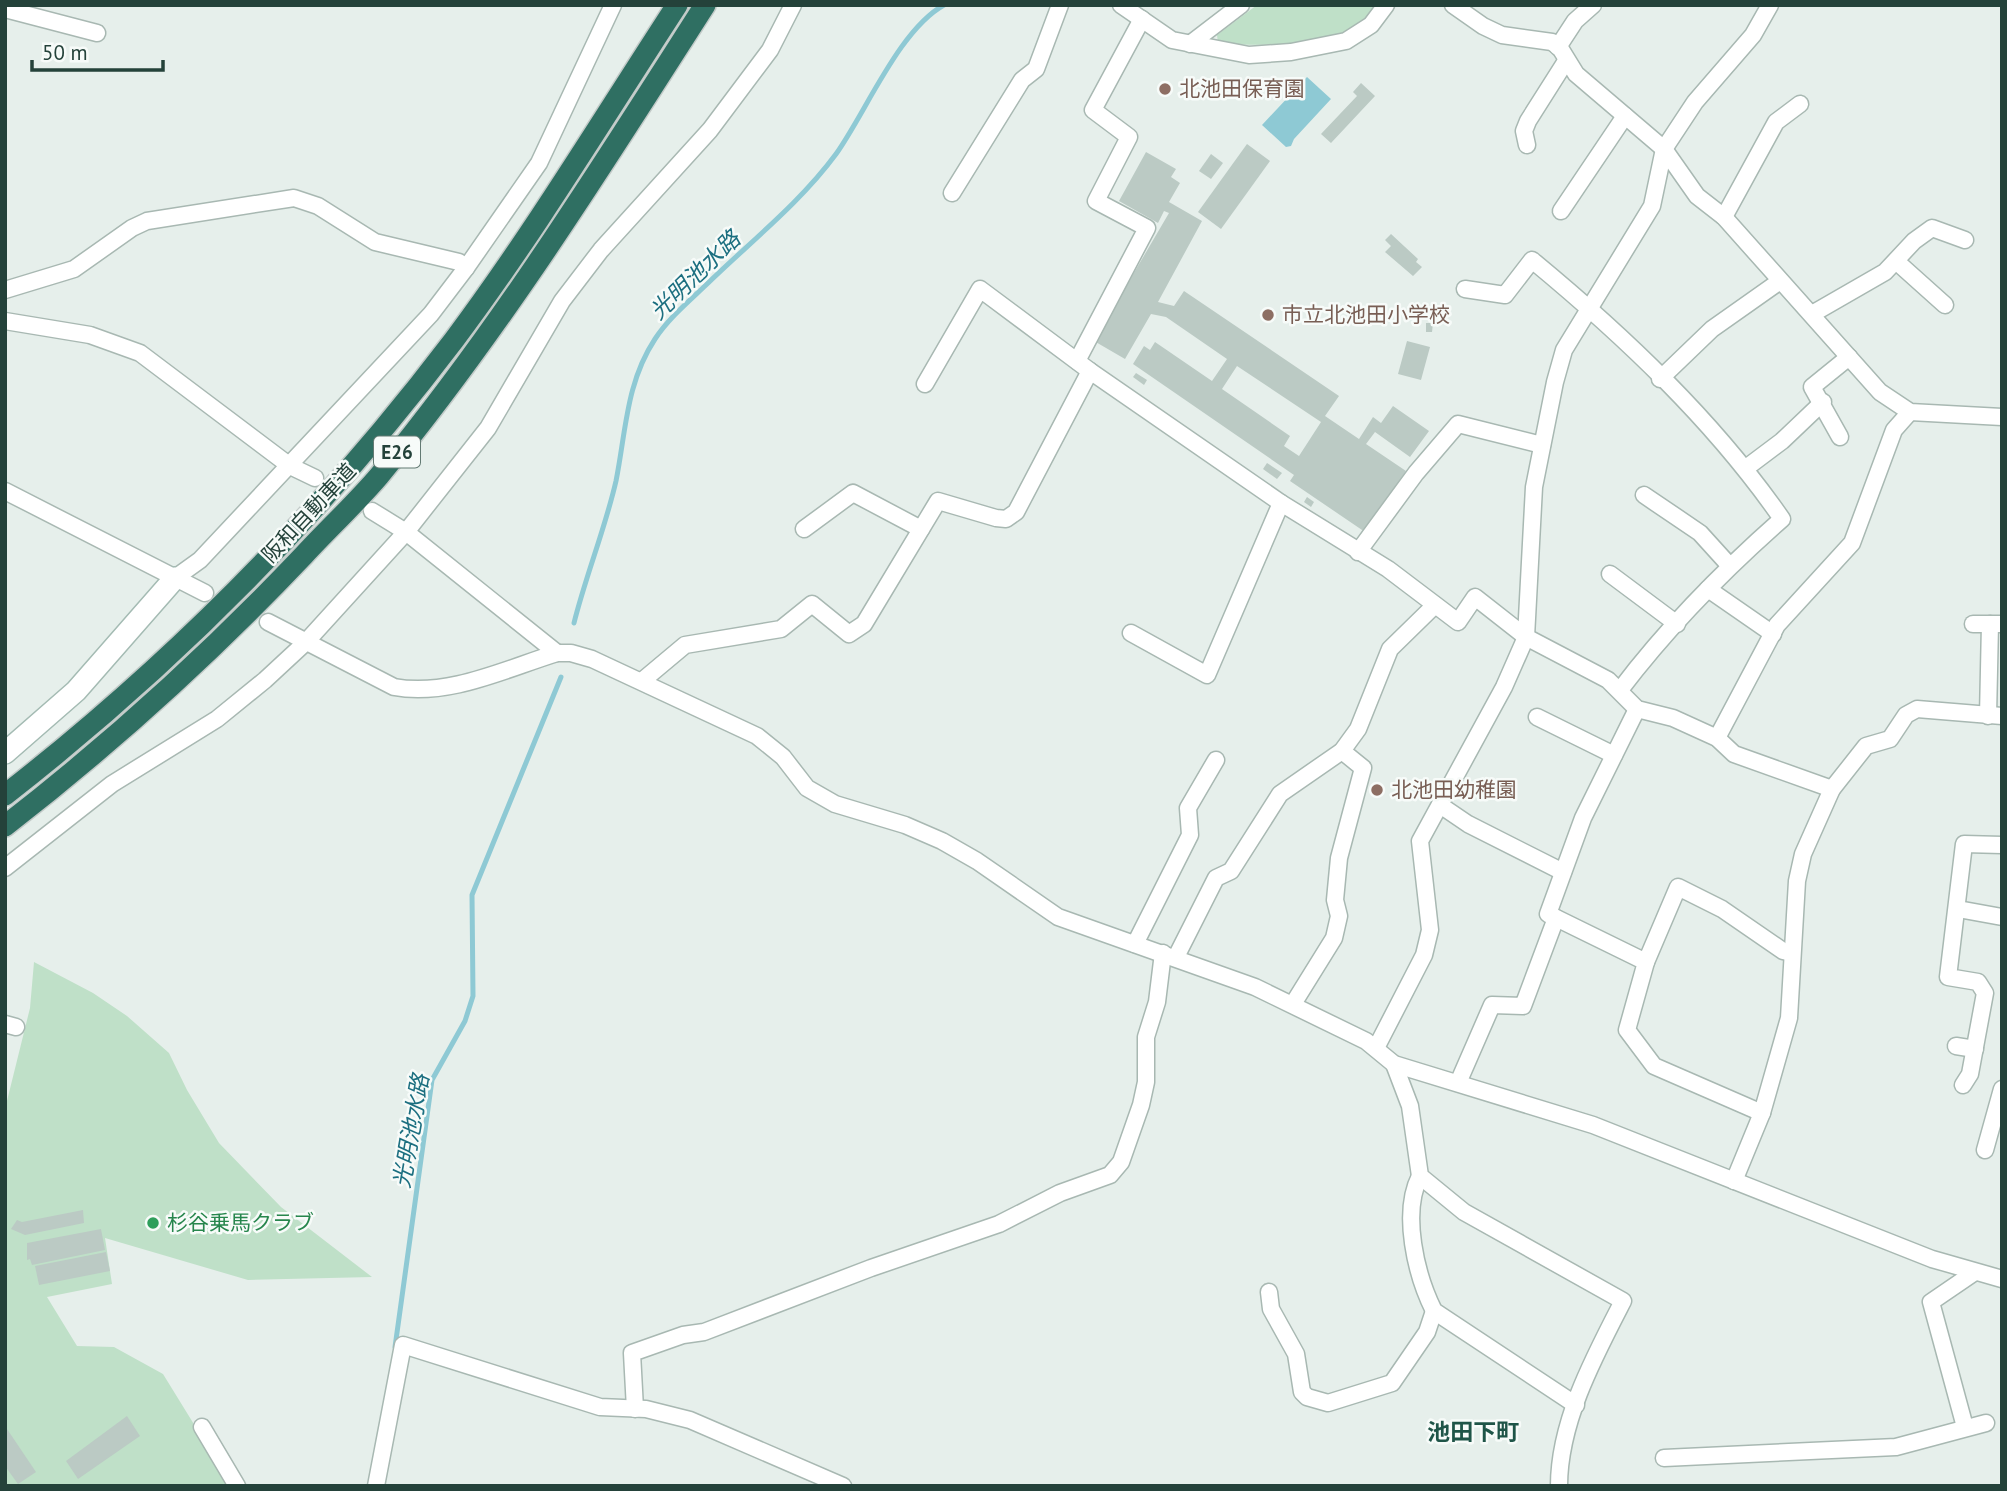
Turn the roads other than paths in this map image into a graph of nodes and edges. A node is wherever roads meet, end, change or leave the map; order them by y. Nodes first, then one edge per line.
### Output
1 (613, 5) edge
2 (677, 5) edge
3 (705, 5) edge
4 (1060, 5) edge
5 (1121, 5) edge
6 (1241, 5) edge
7 (1386, 5) edge
8 (1453, 5) edge
9 (1593, 5) edge
10 (1769, 5) edge
11 (789, 7) edge
12 (5, 9) edge
13 (1142, 19) junction
14 (97, 33) dead end
15 (1190, 44) junction
16 (1562, 54) junction
17 (1800, 104) dead end
18 (1625, 116) junction
19 (1527, 145) dead end
20 (1664, 149) junction
21 (952, 193) dead end
22 (1562, 211) dead end
23 (1724, 216) junction
24 (1965, 240) dead end
25 (1897, 262) junction
26 (466, 268) junction
27 (1780, 281) junction
28 (1465, 289) dead end
29 (5, 290) edge
30 (1945, 305) dead end
31 (1591, 309) junction
32 (1812, 314) junction
33 (5, 321) edge
34 (1849, 357) junction
35 (1084, 366) junction
36 (1660, 379) junction
37 (925, 384) dead end
38 (1823, 402) junction
39 (1910, 412) junction
40 (2002, 417) edge
41 (1840, 437) dead end
42 (1542, 445) junction
43 (290, 466) junction
44 (1746, 468) junction
45 (315, 478) dead end
46 (5, 491) edge
47 (1644, 495) dead end
48 (1281, 503) junction
49 (372, 511) dead end
50 (804, 528) dead end
51 (921, 529) junction
52 (406, 532) junction
53 (1358, 552) junction
54 (1729, 565) junction
55 (1610, 574) dead end
56 (175, 578) junction
57 (1708, 589) junction
58 (205, 593) dead end
59 (1435, 605) junction
60 (268, 622) dead end
61 (1676, 624) junction
62 (1988, 624) edge
63 (1131, 633) dead end
64 (1773, 634) junction
65 (1526, 638) junction
66 (306, 642) junction
67 (556, 653) junction
68 (642, 681) junction
69 (1620, 690) junction
70 (1637, 709) junction
71 (1995, 716) edge
72 (1537, 717) dead end
73 (1717, 738) junction
74 (1342, 751) junction
75 (5, 753) edge
76 (1614, 755) junction
77 (1216, 760) dead end
78 (1832, 789) junction
79 (5, 795) edge
80 (1440, 805) junction
81 (5, 826) edge
82 (2002, 845) edge
83 (5, 867) edge
84 (1563, 872) junction
85 (1958, 909) junction
86 (2002, 917) edge
87 (1556, 918) junction
88 (1135, 944) junction
89 (1792, 953) junction
90 (1170, 955) junction
91 (1646, 962) junction
92 (1293, 1004) junction
93 (1956, 1046) dead end
94 (1376, 1048) junction
95 (1975, 1049) junction
96 (1394, 1064) junction
97 (1458, 1083) junction
98 (1963, 1085) dead end
99 (2002, 1089) edge
100 (1762, 1113) junction
101 (1985, 1150) dead end
102 (1420, 1175) junction
103 (1734, 1181) junction
104 (1975, 1272) junction
105 (2002, 1279) edge
106 (1269, 1293) dead end
107 (1434, 1311) junction
108 (1576, 1405) junction
109 (635, 1409) junction
110 (1986, 1423) dead end
111 (202, 1427) dead end
112 (1965, 1427) junction
113 (1664, 1458) dead end
114 (237, 1486) edge
115 (376, 1486) edge
116 (843, 1486) edge
117 (1559, 1486) edge

1 - 26 street
2 - 79 highway, 阪和自動車道 / E26
3 - 81 highway, 阪和自動車道 / E26
4 - 21 street
5 - 13 street
6 - 15 street
7 - 15 street
8 - 16 street
9 - 16 street
10 - 20 street
11 - 52 street
12 - 14 street
13 - 15 street
13 - 35 street
16 - 18 street
16 - 19 street
17 - 23 street
18 - 20 street
18 - 22 street
20 - 23 street
20 - 31 street
23 - 27 street
24 - 25 street
25 - 30 street
25 - 32 street
26 - 29 street
26 - 43 street
27 - 32 street
27 - 36 street
28 - 31 street
31 - 36 street
31 - 42 street
32 - 34 street
33 - 43 street
34 - 38 street
34 - 39 street
35 - 37 street
35 - 48 street
35 - 51 street
36 - 44 street
38 - 41 street
38 - 44 street
39 - 40 street
39 - 64 street
42 - 53 street
42 - 65 street
43 - 45 street
43 - 56 street
44 - 54 street
46 - 56 street
47 - 54 street
48 - 53 street
48 - 63 street
49 - 52 street
50 - 51 street
51 - 68 street
52 - 66 street
52 - 67 street
53 - 59 street
54 - 57 street
55 - 61 street
56 - 58 street
56 - 75 street
57 - 61 street
57 - 64 street
59 - 65 street
59 - 74 street
60 - 66 street
61 - 69 street
62 - 71 street
64 - 73 street
65 - 69 street
65 - 80 street
66 - 67 street
66 - 83 street
67 - 68 street
68 - 88 street
69 - 70 street
70 - 73 street
70 - 76 street
71 - 78 street
72 - 76 street
73 - 78 street
74 - 90 street
74 - 92 street
76 - 84 street
77 - 88 street
78 - 89 street
80 - 84 street
80 - 94 street
82 - 85 street
84 - 87 street
85 - 86 street
85 - 95 street
87 - 91 street
87 - 97 street
88 - 90 street
89 - 91 street
89 - 100 street
90 - 92 street
90 - 109 street
91 - 100 street
92 - 94 street
93 - 95 street
94 - 96 street
95 - 98 street
96 - 97 street
96 - 102 street
97 - 103 street
99 - 101 street
100 - 103 street
102 - 107 street
102 - 108 street
103 - 104 street
104 - 105 street
104 - 112 street
106 - 107 street
107 - 108 street
108 - 117 street
109 - 115 street
109 - 116 street
110 - 112 street
111 - 114 street
112 - 113 street

